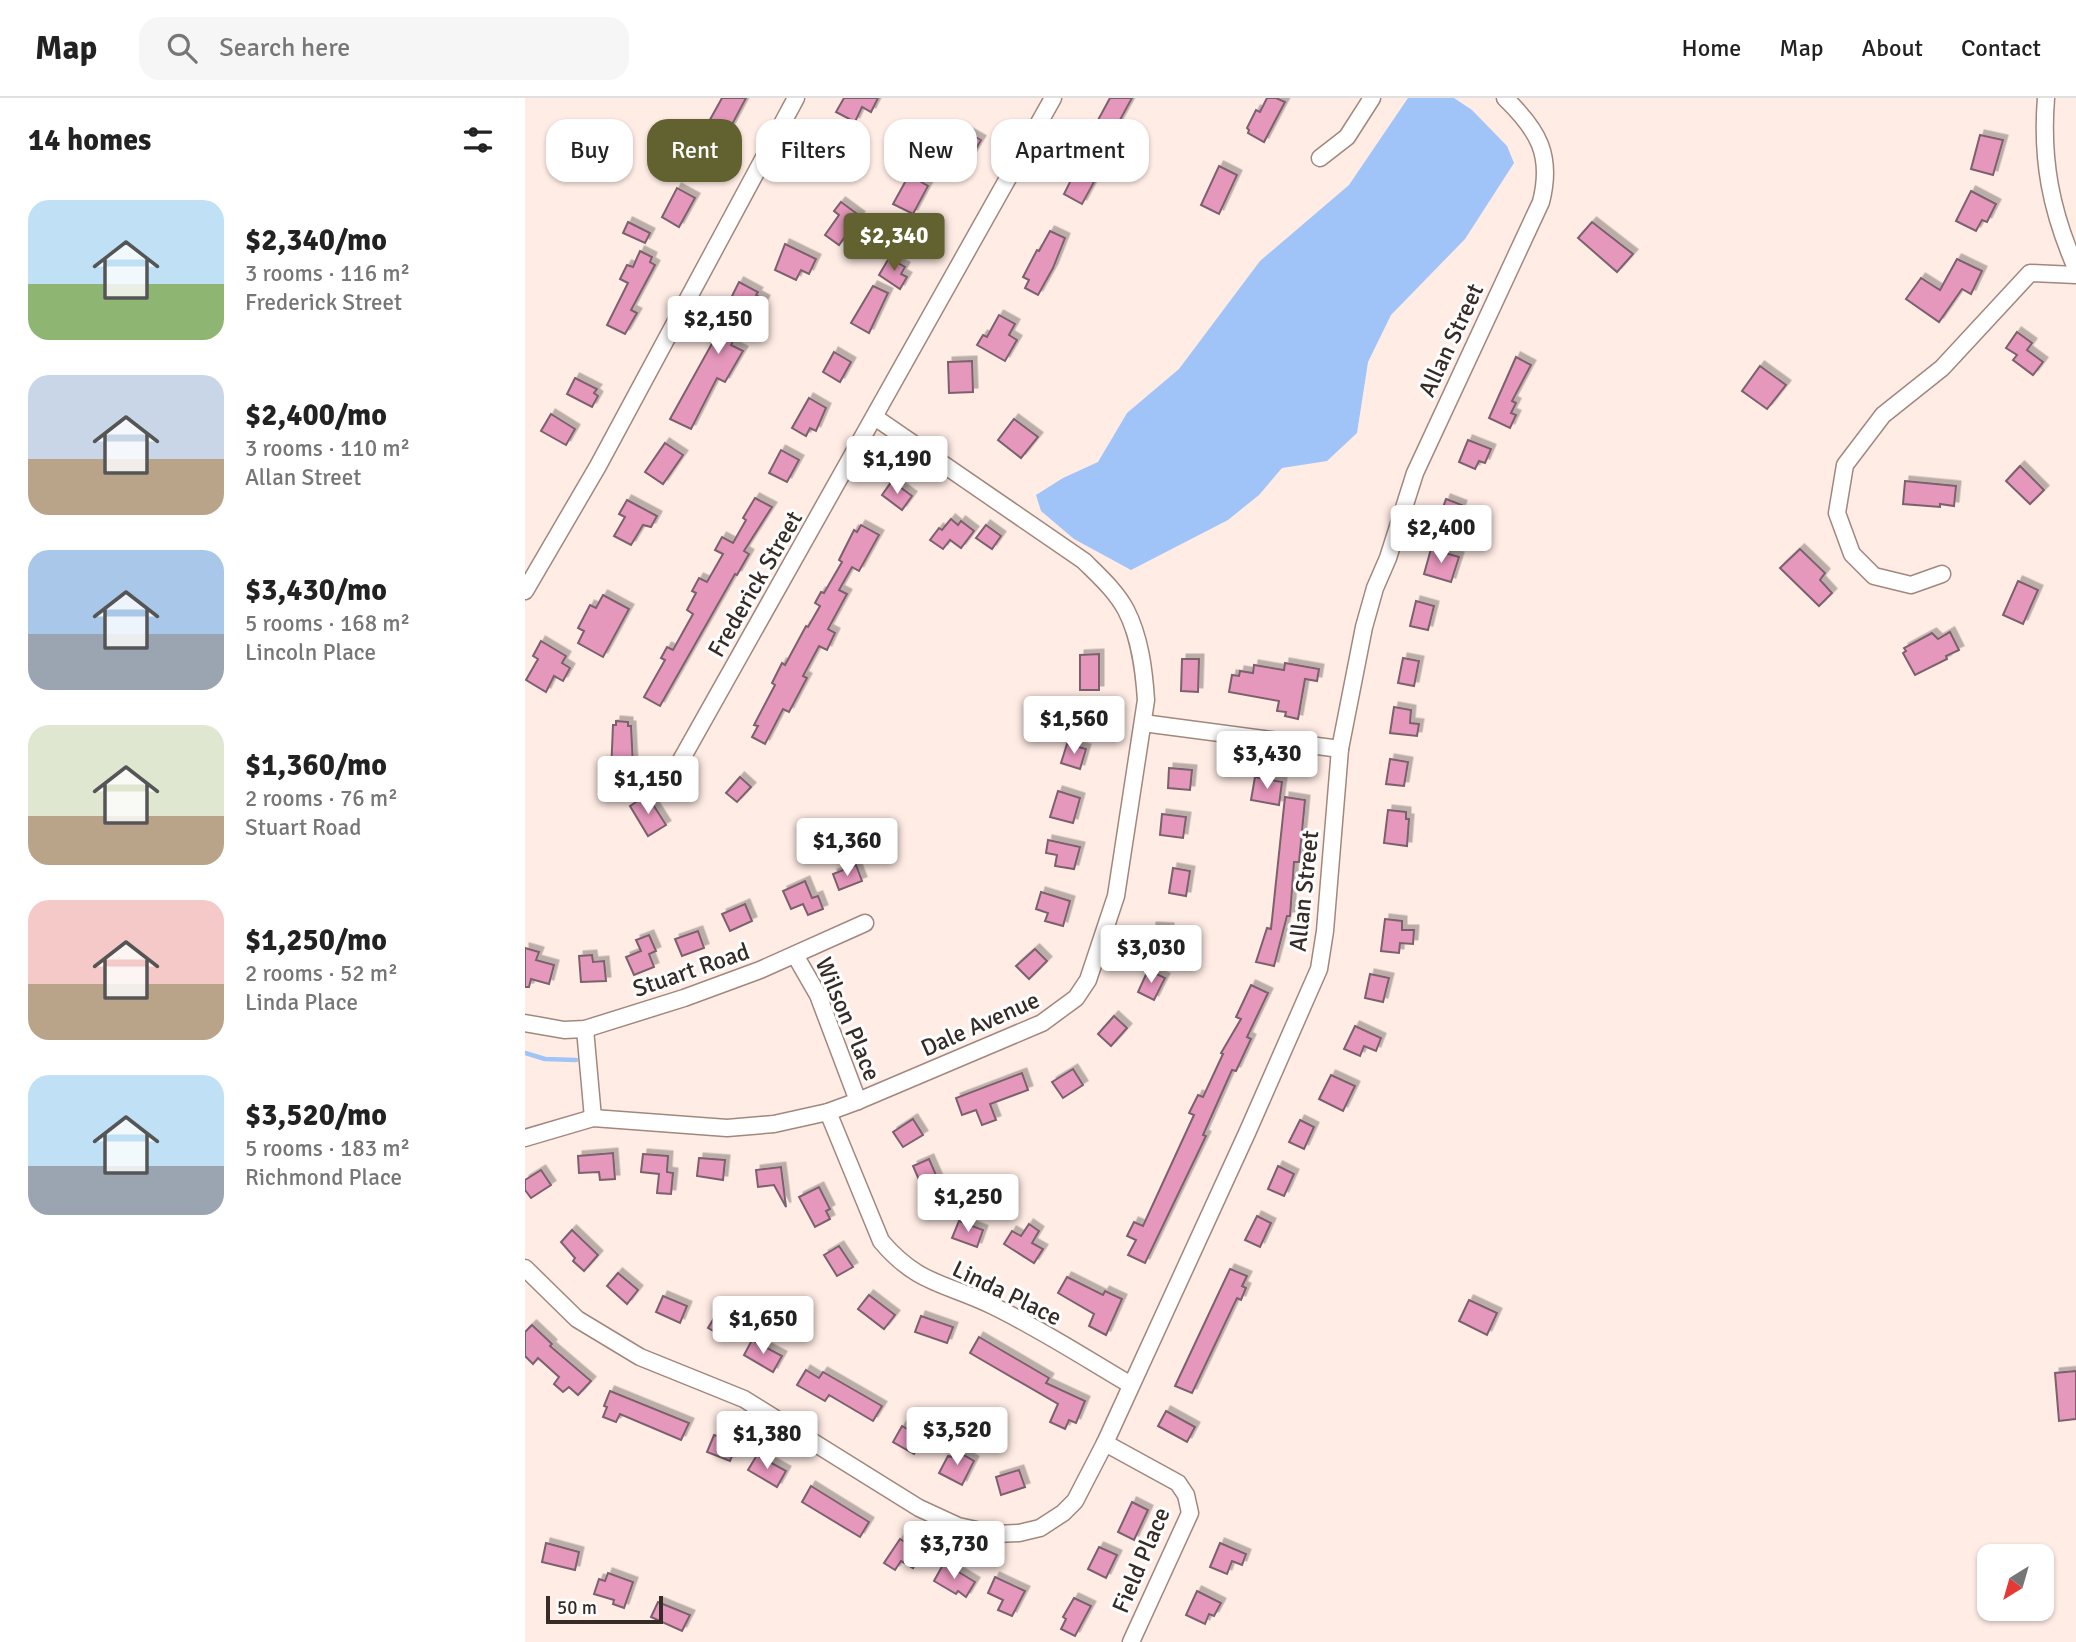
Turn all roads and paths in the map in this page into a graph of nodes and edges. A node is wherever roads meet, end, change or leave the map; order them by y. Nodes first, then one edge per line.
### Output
1 (796, 98) edge
2 (1053, 98) edge
3 (1372, 98) edge
4 (1505, 98) edge
5 (2046, 98) edge
6 (1320, 158) dead end
7 (2076, 268) edge
8 (2076, 275) edge
9 (876, 418) junction
10 (1942, 574) dead end
11 (525, 591) edge
12 (1143, 723) junction
13 (1340, 749) junction
14 (680, 762) dead end
15 (865, 923) dead end
16 (795, 955) junction
17 (525, 1023) edge
18 (585, 1029) junction
19 (858, 1101) junction
20 (828, 1112) junction
21 (593, 1118) junction
22 (525, 1138) edge
23 (525, 1268) edge
24 (1131, 1385) junction
25 (1105, 1443) junction
26 (1131, 1642) edge

1 - 11 street
2 - 9 street, Frederick Street
3 - 6 street
4 - 13 street, Allan Street
5 - 7 street
8 - 10 street
9 - 12 street, Dale Avenue
9 - 14 street, Frederick Street
12 - 13 street
12 - 19 street, Dale Avenue
13 - 24 street, Allan Street
15 - 16 street, Stuart Road
16 - 18 street, Stuart Road
16 - 19 street, Wilson Place
17 - 18 street, Stuart Road
18 - 21 street
19 - 20 street, Dale Avenue
20 - 21 street, Dale Avenue
20 - 24 street, Linda Place
21 - 22 street, Dale Avenue
23 - 25 street, Allan Street
24 - 25 street, Allan Street
25 - 26 street, Field Place

